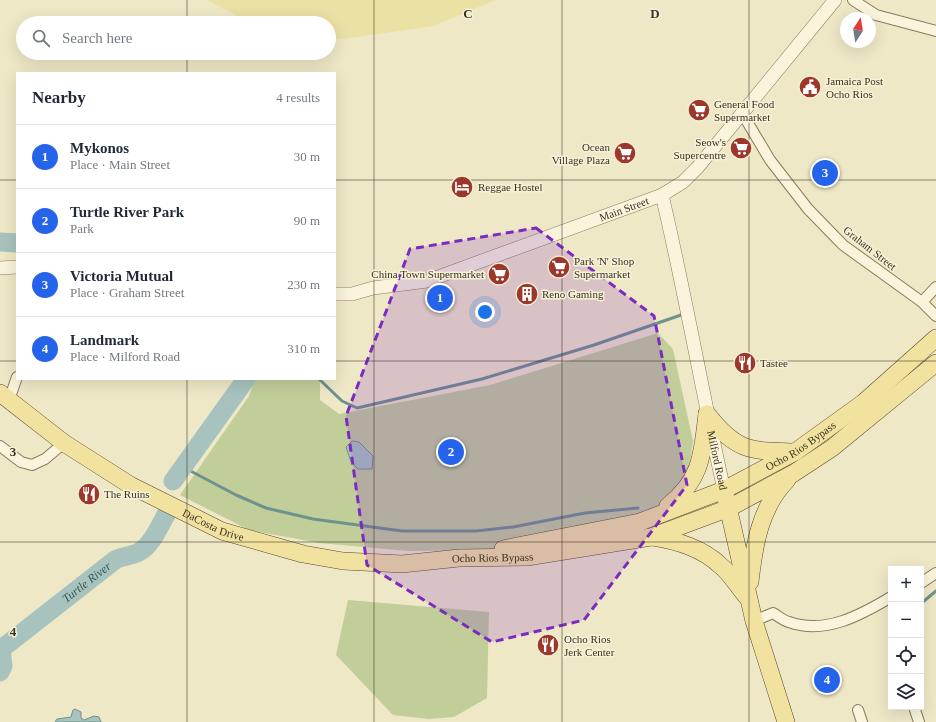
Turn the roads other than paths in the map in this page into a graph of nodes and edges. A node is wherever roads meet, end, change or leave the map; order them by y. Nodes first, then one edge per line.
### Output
1 (835, 0) edge
2 (853, 0) edge
3 (936, 31) edge
4 (742, 113) junction
5 (662, 195) junction
6 (16, 267) edge
7 (0, 268) edge
8 (936, 287) edge
9 (336, 294) edge
10 (922, 302) junction
11 (936, 316) edge
12 (936, 338) edge
13 (936, 362) edge
14 (16, 379) edge
15 (5, 397) edge
16 (707, 414) junction
17 (64, 443) junction
18 (0, 446) edge
19 (795, 452) junction
20 (794, 473) junction
21 (724, 490) junction
22 (729, 508) junction
23 (640, 522) junction
24 (651, 537) junction
25 (459, 558) junction
26 (936, 573) edge
27 (924, 580) edge
28 (748, 599) junction
29 (888, 599) edge
30 (754, 621) junction
31 (858, 710) dead end
32 (915, 710) edge
33 (786, 722) edge
34 (862, 722) edge
35 (919, 722) edge

1 - 4 street, Main Street
2 - 3 street
4 - 5 street, Main Street
4 - 10 street, Graham Street
5 - 9 street, Main Street
5 - 16 street, Milford Road
6 - 7 street
8 - 10 street
10 - 11 street, Graham Street
12 - 19 main road, Ocho Rios Bypass
13 - 20 main road, Ocho Rios Bypass
14 - 15 street
15 - 17 main road, DaCosta Drive
16 - 19 main road
16 - 21 street, Milford Road
16 - 23 main road
17 - 18 street
17 - 25 main road, DaCosta Drive
19 - 21 main road, Ocho Rios Bypass
20 - 22 main road, Ocho Rios Bypass
20 - 28 main road
21 - 22 main road, Milford Road
21 - 23 main road, Ocho Rios Bypass
22 - 24 main road, Ocho Rios Bypass
22 - 28 main road, Milford Road
23 - 25 main road, Ocho Rios Bypass
24 - 25 main road, Ocho Rios Bypass
24 - 28 main road
26 - 27 street
28 - 30 main road, Milford Road
29 - 30 street
30 - 33 main road, Milford Road
31 - 34 street
32 - 35 street

